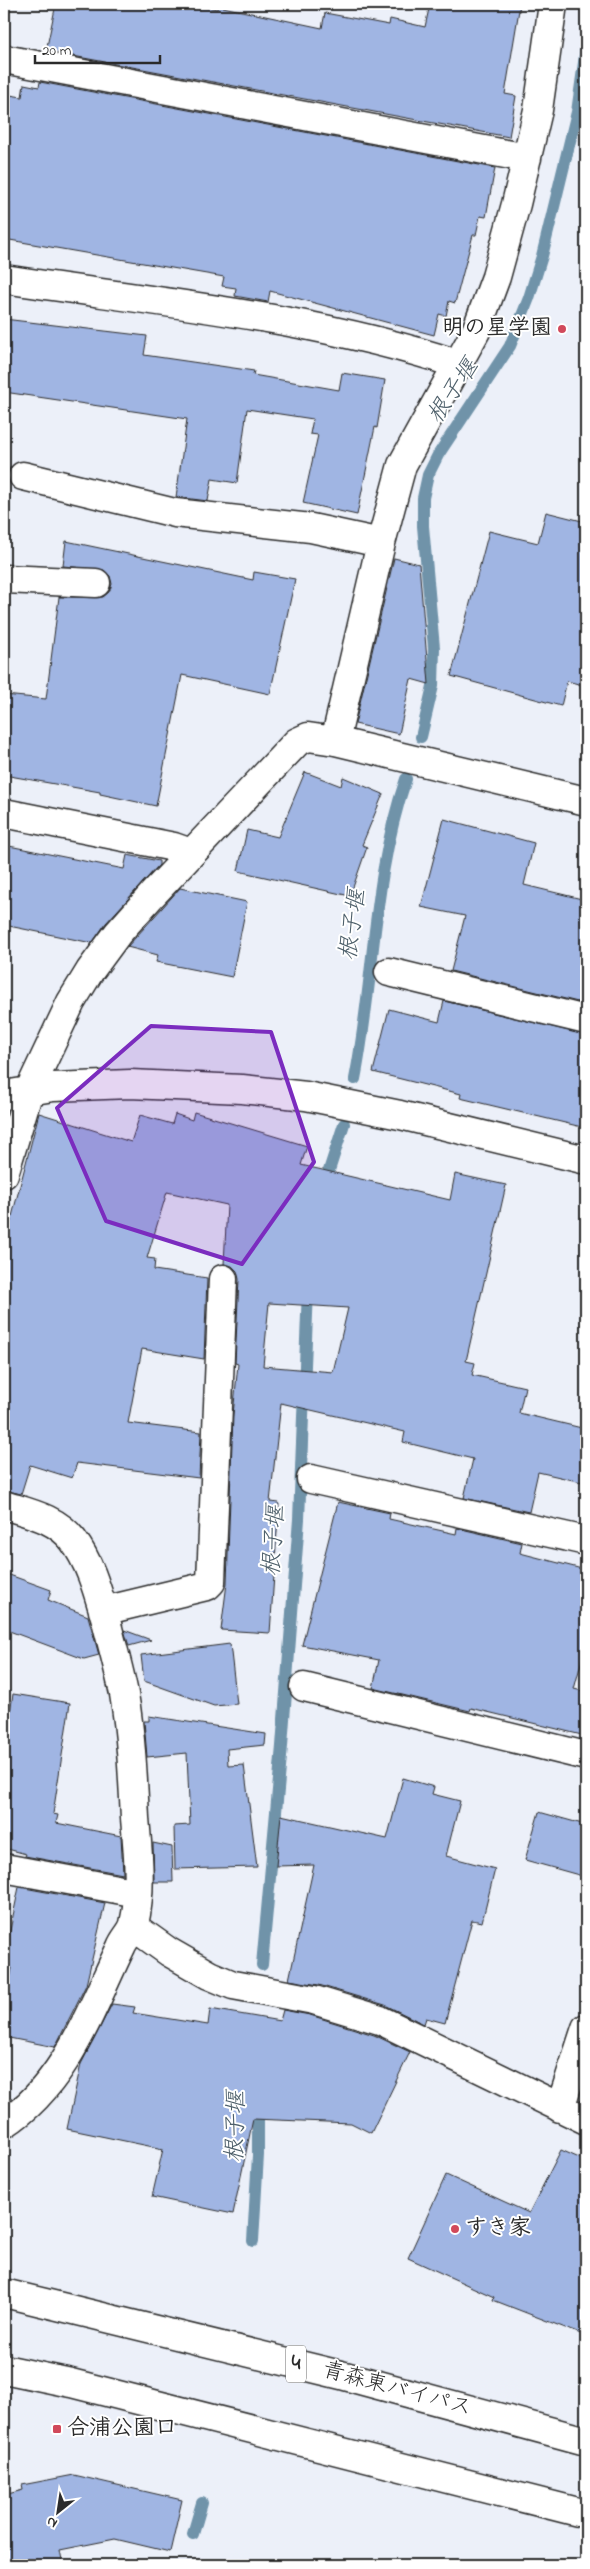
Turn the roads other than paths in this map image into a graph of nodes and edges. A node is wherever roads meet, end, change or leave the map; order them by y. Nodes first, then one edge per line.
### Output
1 (553, 4) edge
2 (4, 59) edge
3 (528, 158) junction
4 (4, 279) edge
5 (457, 364) junction
6 (23, 476) dead end
7 (380, 543) junction
8 (4, 579) edge
9 (96, 583) dead end
10 (335, 741) junction
11 (586, 801) edge
12 (4, 813) edge
13 (191, 853) junction
14 (389, 972) dead end
15 (586, 1020) edge
16 (16, 1094) edge
17 (586, 1160) edge
18 (4, 1174) edge
19 (223, 1280) dead end
20 (312, 1479) dead end
21 (4, 1505) edge
22 (586, 1541) edge
23 (103, 1611) junction
24 (304, 1687) dead end
25 (586, 1756) edge
26 (4, 1868) edge
27 (138, 1894) junction
28 (134, 1927) junction
29 (586, 2028) edge
30 (560, 2108) junction
31 (586, 2120) edge
32 (4, 2124) edge
33 (4, 2293) edge
34 (4, 2369) edge
35 (586, 2441) edge
36 (586, 2514) edge

1 - 3 main road
2 - 3 main road
3 - 5 main road
4 - 5 main road
5 - 7 main road
6 - 7 main road
7 - 10 main road
8 - 9 main road
10 - 11 main road
10 - 13 main road
12 - 13 main road
13 - 16 main road
14 - 15 main road
16 - 17 main road
16 - 18 main road
19 - 23 main road
20 - 22 main road
21 - 23 main road
23 - 27 main road
24 - 25 main road
26 - 27 main road
27 - 28 main road
28 - 30 main road
28 - 32 main road
29 - 30 main road
30 - 31 main road
33 - 35 main road, 青森東バイパス / 4
34 - 36 main road

